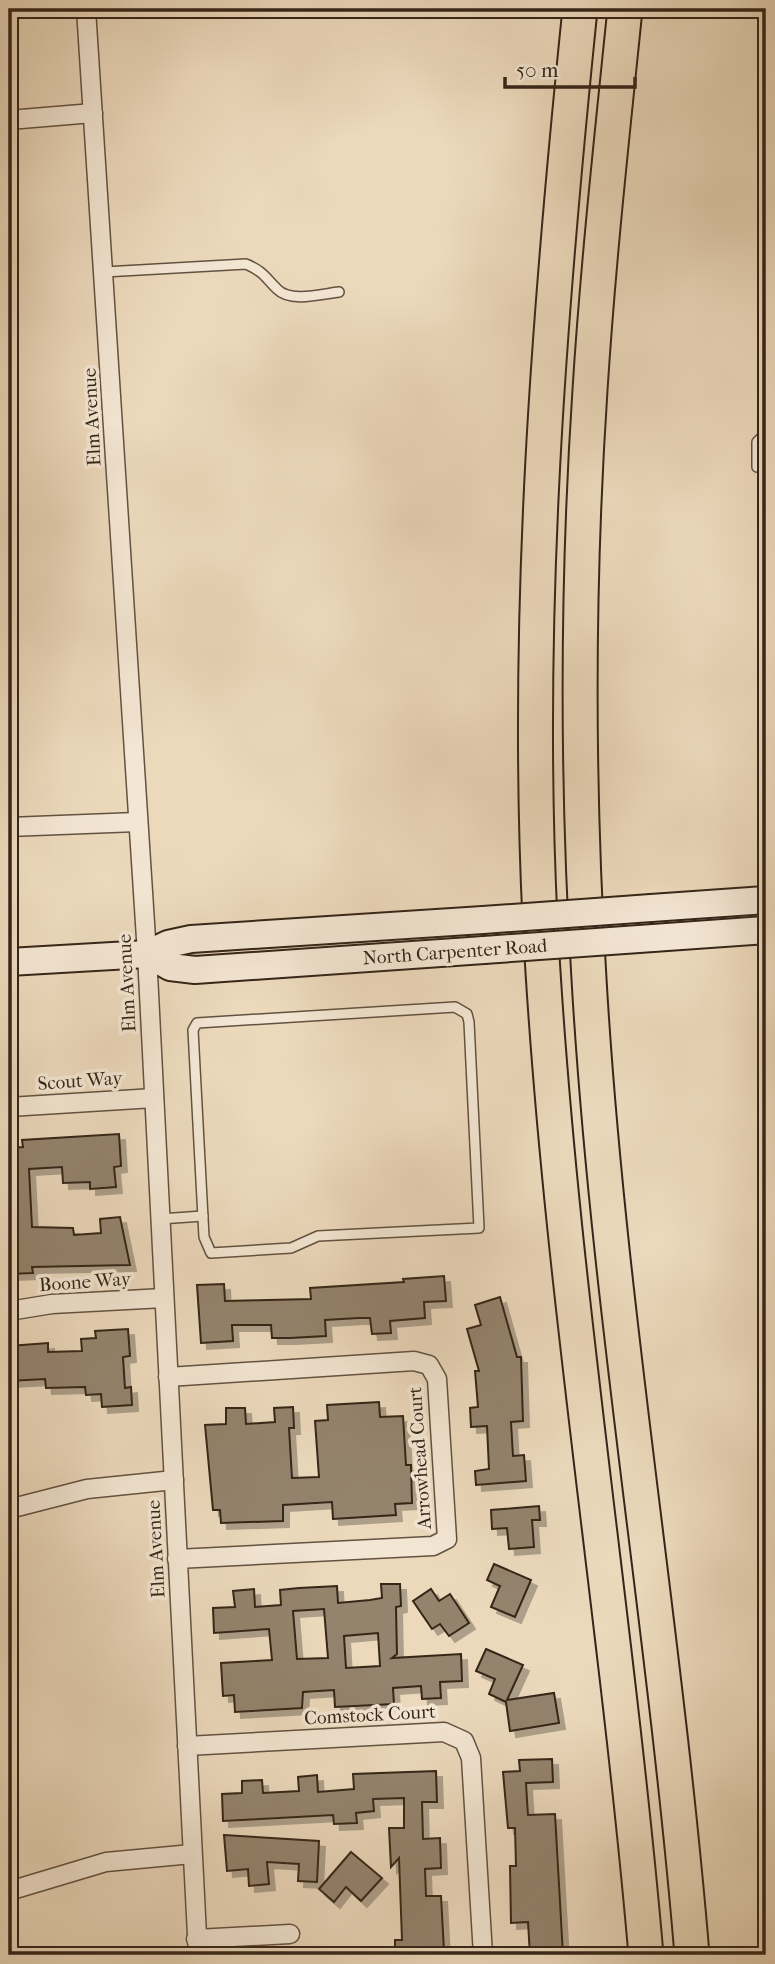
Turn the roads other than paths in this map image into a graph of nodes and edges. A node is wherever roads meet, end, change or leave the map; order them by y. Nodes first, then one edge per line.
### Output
1 (86, 9) edge
2 (580, 9) edge
3 (625, 9) edge
4 (93, 113) junction
5 (9, 120) edge
6 (104, 272) junction
7 (338, 292) dead end
8 (766, 433) edge
9 (757, 467) dead end
10 (137, 822) junction
11 (9, 827) edge
12 (766, 900) edge
13 (766, 930) edge
14 (147, 954) junction
15 (9, 962) edge
16 (154, 1098) junction
17 (9, 1107) edge
18 (203, 1216) junction
19 (160, 1219) junction
20 (164, 1298) junction
21 (9, 1311) edge
22 (168, 1377) junction
23 (174, 1480) junction
24 (9, 1510) edge
25 (177, 1559) junction
26 (765, 1687) edge
27 (766, 1723) edge
28 (187, 1746) junction
29 (192, 1854) junction
30 (9, 1891) edge
31 (290, 1934) dead end
32 (197, 1947) edge
33 (483, 1955) edge
34 (646, 1955) edge
35 (692, 1955) edge

1 - 4 street, Elm Avenue
2 - 34 highway
3 - 35 highway
4 - 5 street
4 - 6 street, Elm Avenue
6 - 7 lane
6 - 10 street, Elm Avenue
8 - 9 lane
10 - 11 street
10 - 14 street, Elm Avenue
12 - 14 main road, North Carpenter Road, bridge
13 - 14 main road, North Carpenter Road, bridge
14 - 15 main road, North Carpenter Road
14 - 16 street, Elm Avenue
16 - 17 street, Scout Way
16 - 19 street, Elm Avenue
18 - 18 lane
18 - 19 lane
19 - 20 street, Elm Avenue
20 - 21 street, Boone Way
20 - 22 street, Elm Avenue
22 - 23 street, Elm Avenue
22 - 25 street, Arrowhead Court
23 - 24 street
23 - 25 street, Elm Avenue
25 - 28 street, Elm Avenue
26 - 27 lane
28 - 29 street, Elm Avenue
28 - 33 street, Comstock Court
29 - 30 street
29 - 32 street, Elm Avenue
31 - 32 street

